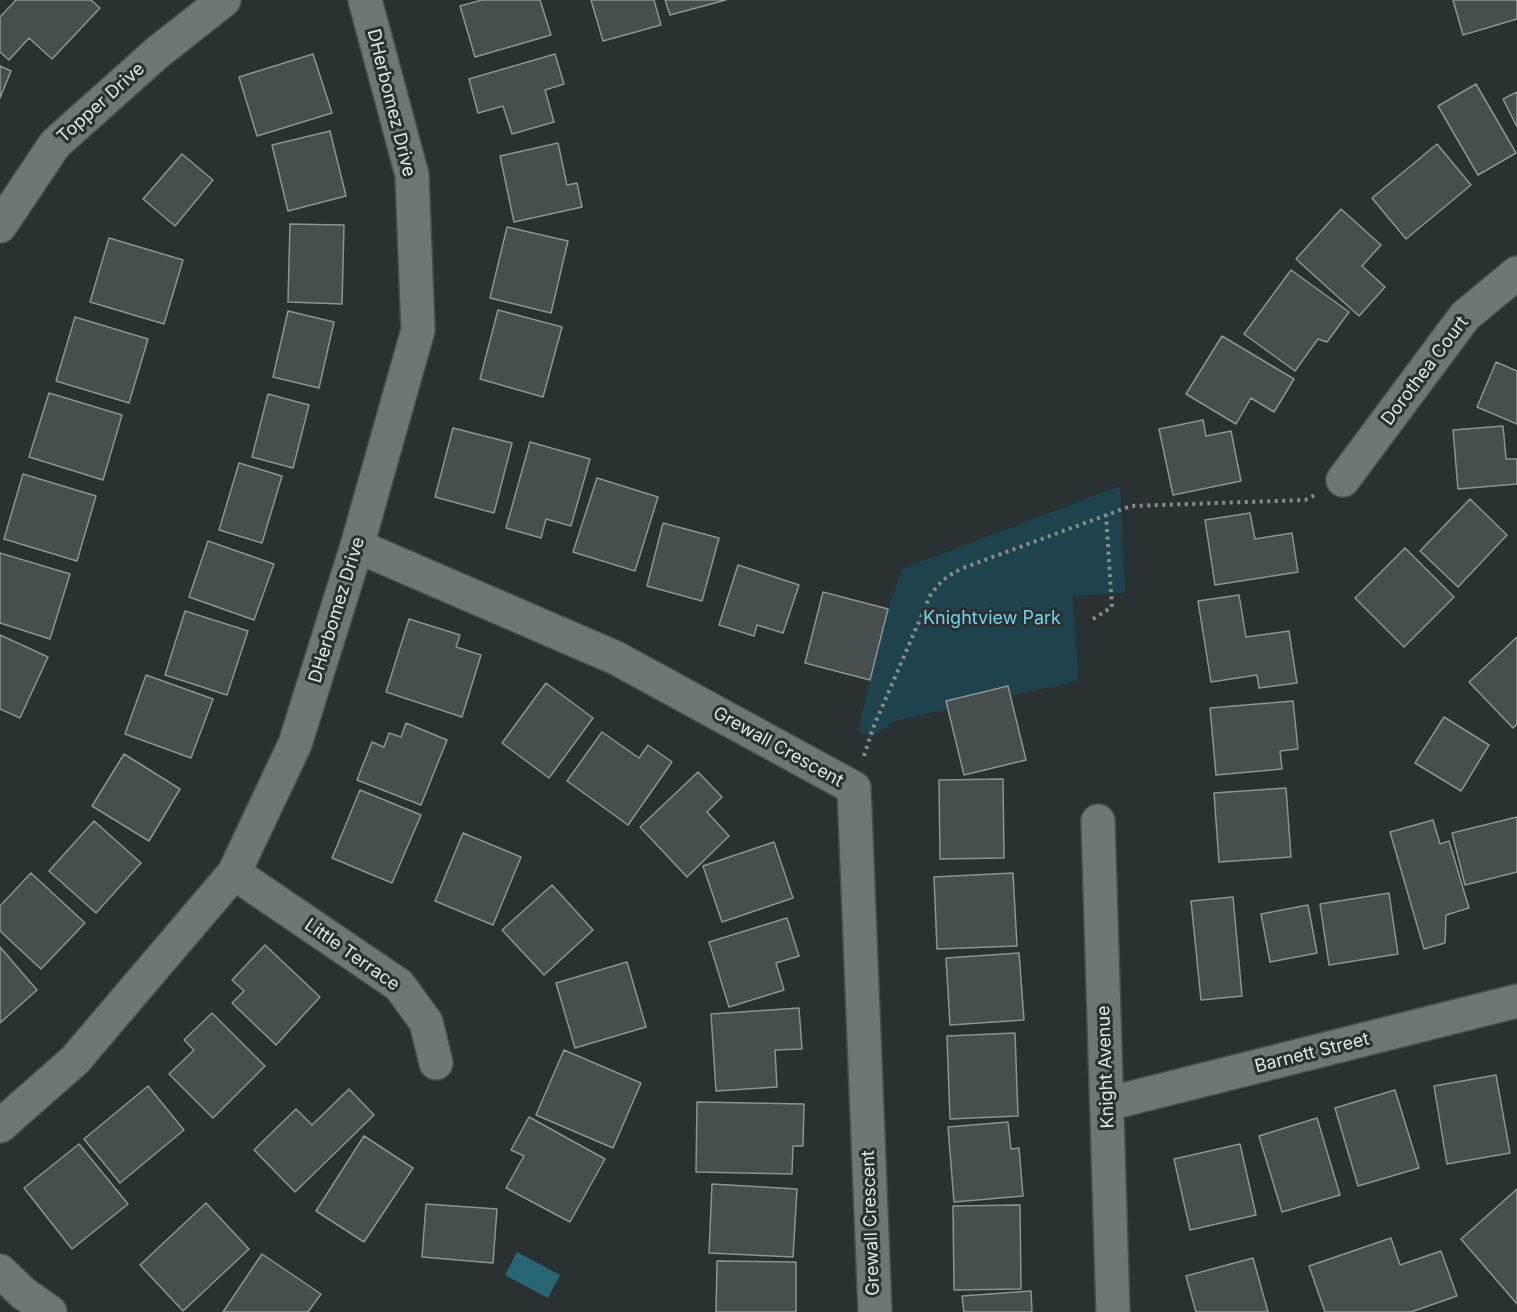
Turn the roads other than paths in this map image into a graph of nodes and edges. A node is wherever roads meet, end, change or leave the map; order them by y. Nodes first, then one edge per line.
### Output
1 (224, 0) edge
2 (365, 0) edge
3 (0, 226) edge
4 (1517, 273) edge
5 (1343, 480) road end
6 (357, 546) junction
7 (1098, 821) dead end
8 (234, 873) junction
9 (1517, 1001) edge
10 (436, 1063) dead end
11 (1107, 1104) junction
12 (0, 1126) edge
13 (0, 1271) edge
14 (51, 1312) edge
15 (875, 1312) edge
16 (1113, 1312) edge

1 - 3 street, Topper Drive
2 - 6 street, DHerbomez Drive
4 - 5 street, Dorothea Court
6 - 8 street, DHerbomez Drive
6 - 15 street, Grewall Crescent
7 - 11 street, Knight Avenue
8 - 10 street, Little Terrace
8 - 12 street, DHerbomez Drive
9 - 11 street, Barnett Street
11 - 16 street, Knight Avenue
13 - 14 street

